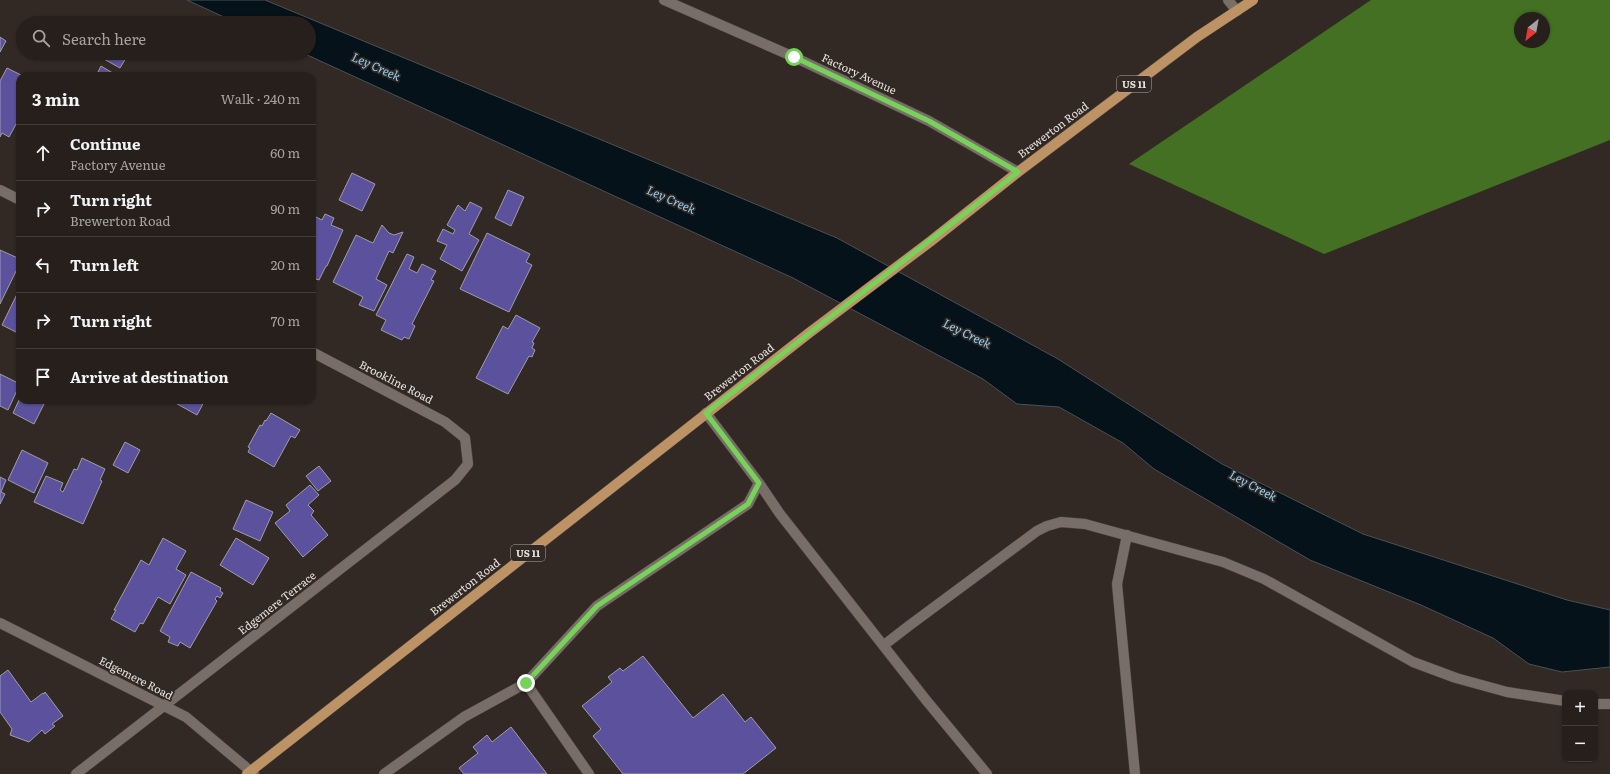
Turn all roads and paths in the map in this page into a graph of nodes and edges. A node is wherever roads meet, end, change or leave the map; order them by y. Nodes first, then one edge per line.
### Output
1 (664, 0) edge
2 (1228, 0) edge
3 (1253, 0) edge
4 (1237, 11) junction
5 (1018, 172) junction
6 (0, 190) edge
7 (16, 198) edge
8 (316, 354) edge
9 (706, 413) junction
10 (465, 438) joint
11 (759, 483) junction
12 (1127, 535) junction
13 (0, 623) edge
14 (884, 645) junction
15 (526, 683) junction
16 (1562, 701) edge
17 (1598, 704) edge
18 (1610, 704) edge
19 (164, 706) junction
20 (250, 773) edge
21 (76, 774) edge
22 (384, 774) edge
23 (589, 774) edge
24 (987, 774) edge
25 (1135, 774) edge

1 - 5 street, Factory Avenue
2 - 4 street
3 - 4 main road, Brewerton Road / US 11
4 - 5 main road, Brewerton Road / US 11
5 - 9 main road, Brewerton Road / US 11
6 - 7 street
8 - 10 street, Brookline Road
9 - 11 street
9 - 20 main road, Brewerton Road / US 11
10 - 19 street, Edgemere Terrace
11 - 14 street
11 - 15 street
12 - 14 street
12 - 16 street
12 - 25 street
13 - 19 street, Edgemere Road
14 - 24 street
15 - 22 street
15 - 23 street
17 - 18 street
19 - 20 street, Edgemere Road
19 - 21 street, Edgemere Terrace

